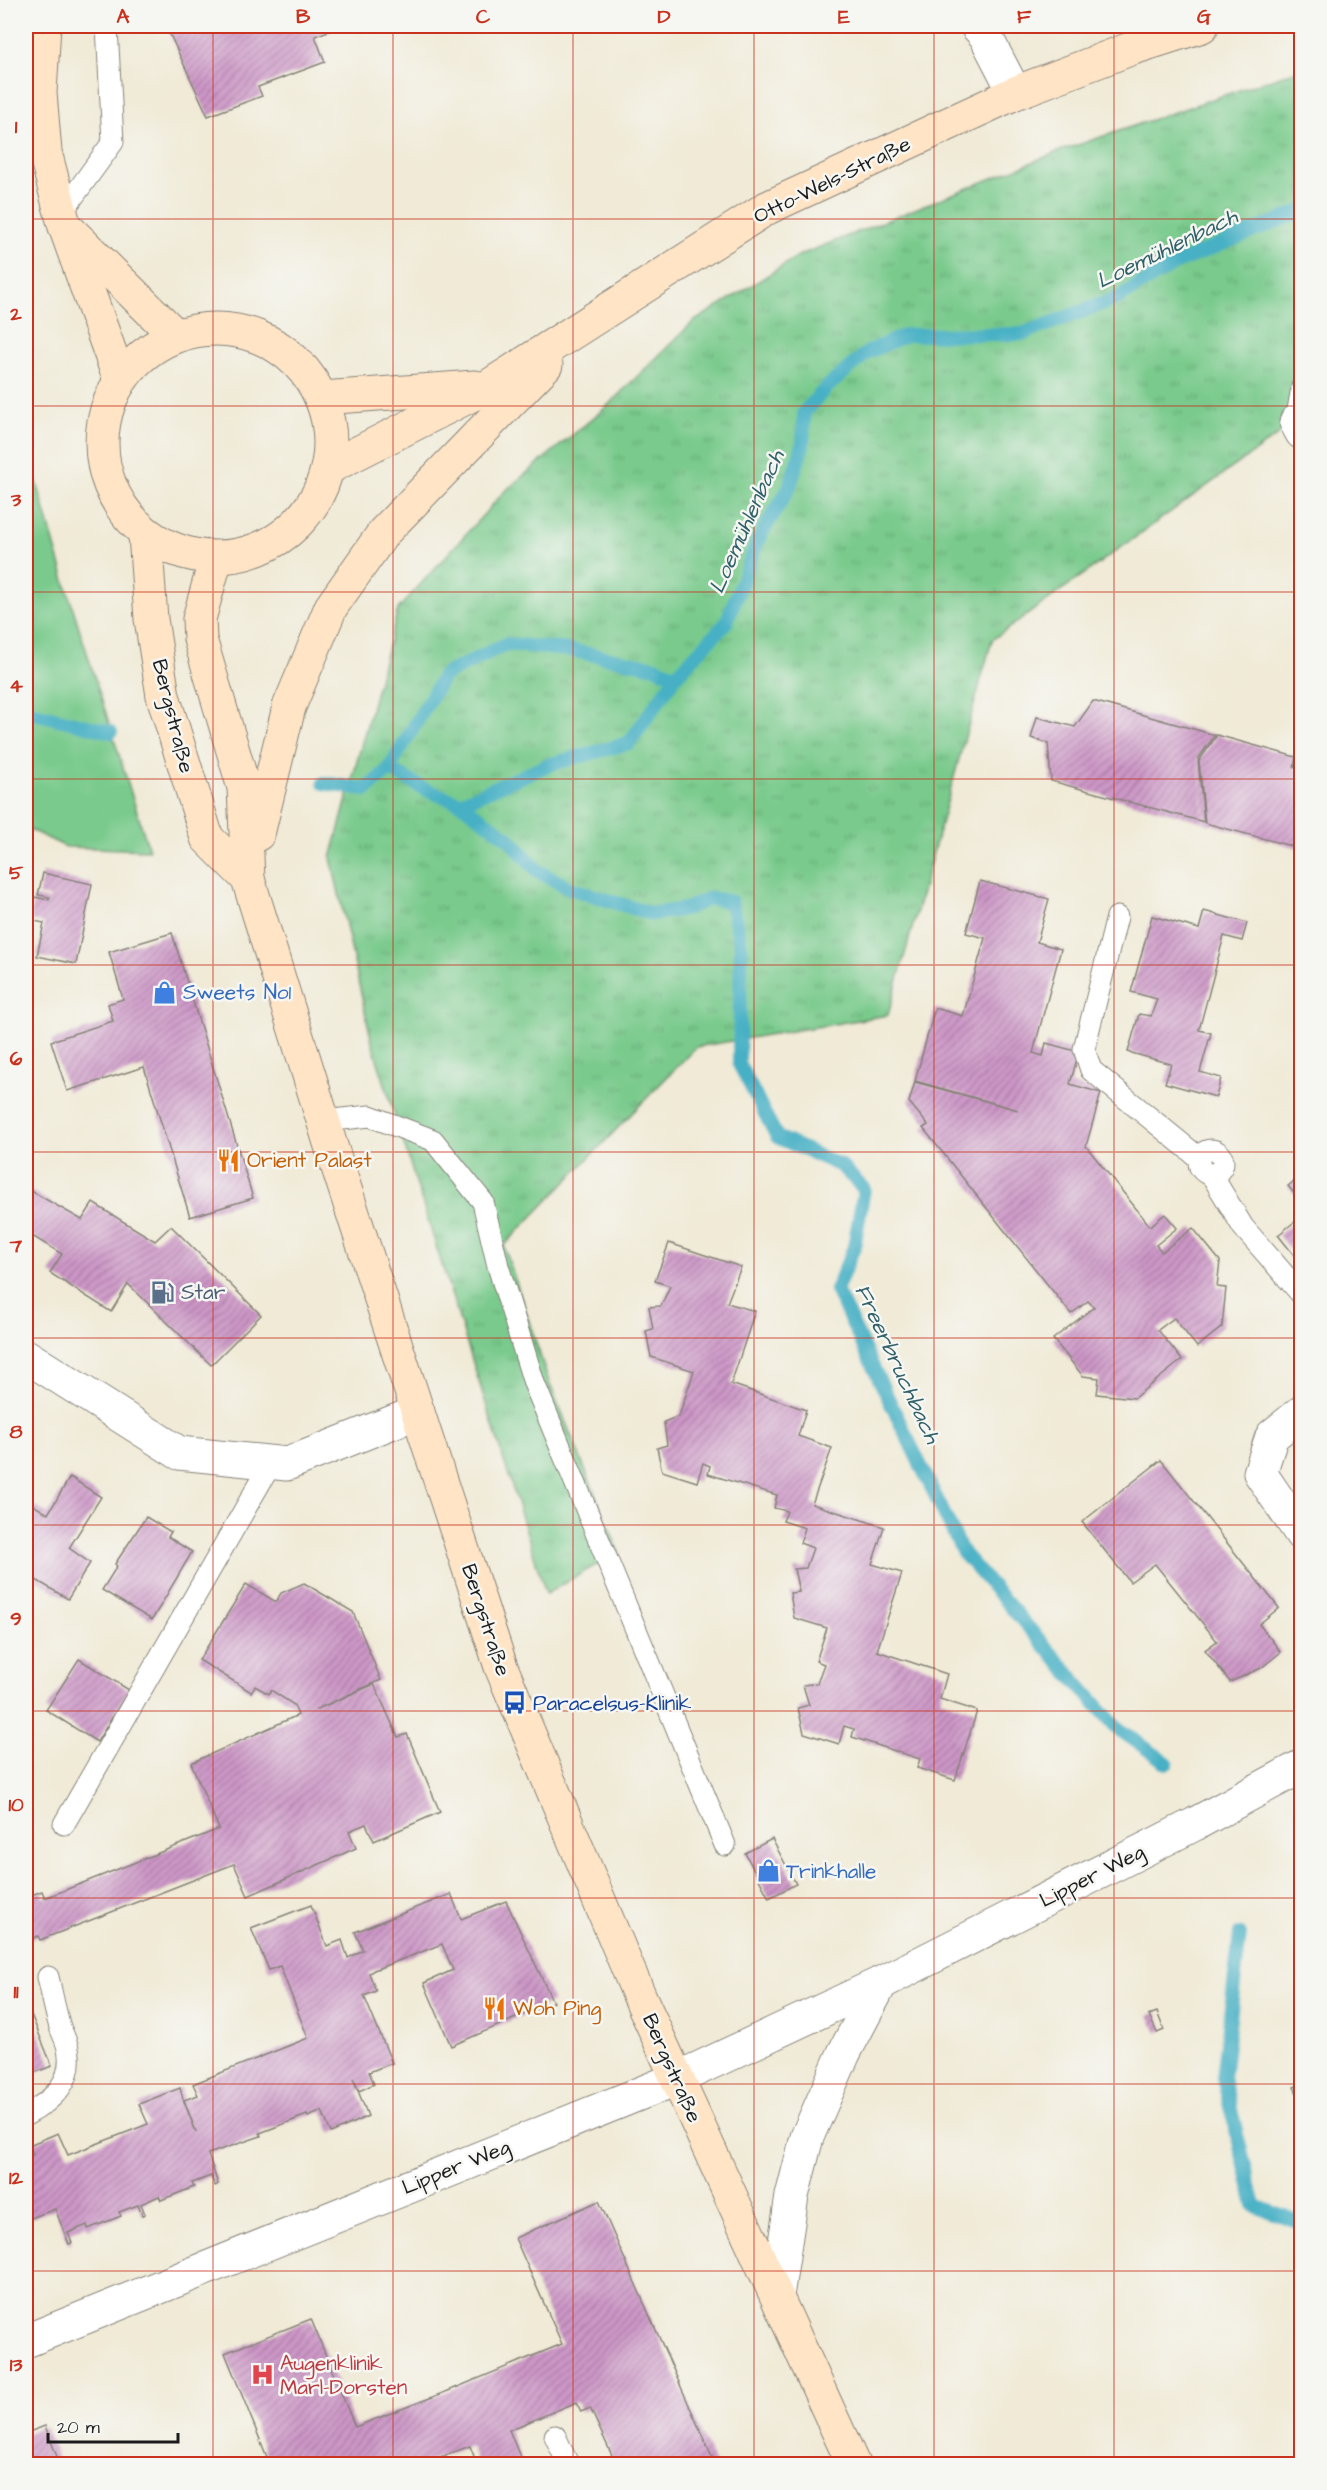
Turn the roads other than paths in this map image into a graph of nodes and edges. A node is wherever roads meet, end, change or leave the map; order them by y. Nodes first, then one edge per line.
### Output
1 (44, 26) edge
2 (107, 26) edge
3 (977, 26) edge
4 (1202, 26) edge
5 (1014, 93) junction
6 (63, 218) junction
7 (582, 328) junction
8 (175, 335) junction
9 (120, 380) junction
10 (489, 386) junction
11 (1302, 387) edge
12 (322, 398) junction
13 (1299, 428) edge
14 (328, 468) junction
15 (146, 534) junction
16 (216, 558) junction
17 (248, 879) junction
18 (1117, 917) dead end
19 (324, 1121) junction
20 (1302, 1294) edge
21 (26, 1356) edge
22 (418, 1412) junction
23 (1302, 1412) edge
24 (272, 1462) junction
25 (1302, 1535) edge
26 (1302, 1766) edge
27 (64, 1824) dead end
28 (725, 1845) dead end
29 (48, 1977) dead end
30 (881, 1983) junction
31 (676, 2079) junction
32 (26, 2115) edge
33 (777, 2296) junction
34 (26, 2340) edge
35 (555, 2436) dead end
36 (568, 2464) edge
37 (853, 2464) edge

1 - 6 main road
2 - 6 lane
3 - 5 street
4 - 5 main road, Otto-Wels-Straße
5 - 7 main road, Otto-Wels-Straße
6 - 8 main road
6 - 9 main road
7 - 10 main road, Otto-Wels-Straße
7 - 17 main road
8 - 9 main road
8 - 12 main road
9 - 15 main road
10 - 12 main road, Otto-Wels-Straße
10 - 14 main road, Otto-Wels-Straße
11 - 13 lane
12 - 14 main road
14 - 16 main road
15 - 16 main road
15 - 17 main road, Bergstraße
16 - 17 main road, Bergstraße
17 - 19 main road, Bergstraße
18 - 20 lane
19 - 22 main road, Bergstraße
19 - 28 lane
21 - 24 street
22 - 24 street
22 - 31 main road, Bergstraße
23 - 25 street
24 - 27 lane
26 - 30 street, Lipper Weg
29 - 32 lane
30 - 31 street, Lipper Weg
30 - 33 street
31 - 33 main road, Bergstraße
31 - 34 street, Lipper Weg
33 - 37 main road, Bergstraße
35 - 36 lane

